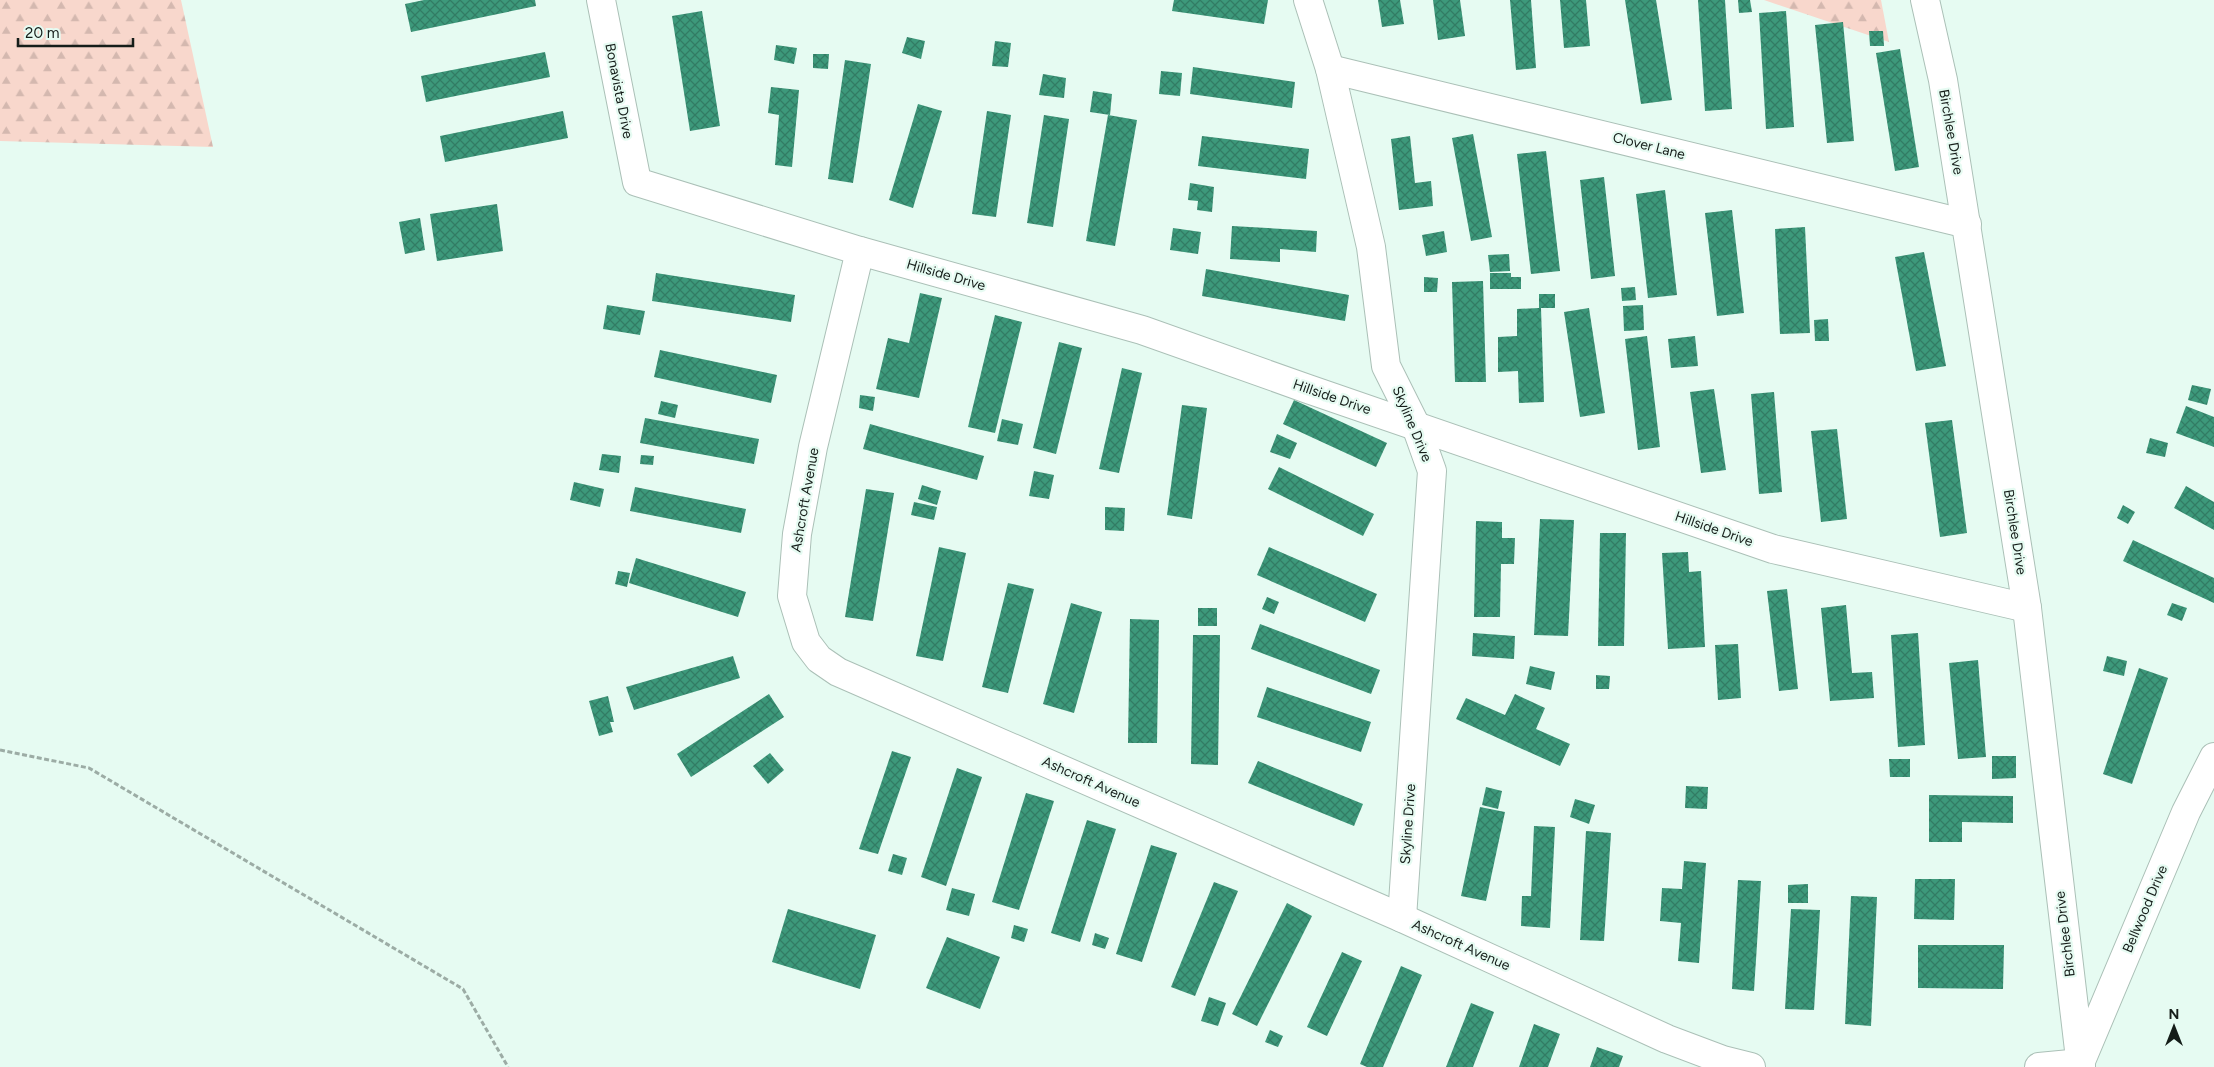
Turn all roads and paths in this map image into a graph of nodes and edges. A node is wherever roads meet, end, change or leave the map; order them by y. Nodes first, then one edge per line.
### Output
1 (601, 0) edge
2 (1308, 0) edge
3 (1925, 0) edge
4 (1330, 69) junction
5 (637, 182) joint
6 (1967, 224) junction
7 (860, 251) junction
8 (1416, 426) junction
9 (2027, 608) junction
10 (0, 750) edge
11 (2214, 757) edge
12 (1402, 918) junction
13 (2081, 1065) edge
14 (508, 1067) edge
15 (1752, 1067) edge
16 (2039, 1067) edge

1 - 5 street, Bonavista Drive
2 - 4 street, Skyline Drive
3 - 6 street, Birchlee Drive
4 - 6 street, Clover Lane
4 - 8 street, Skyline Drive
5 - 7 street, Hillside Drive
6 - 9 street, Birchlee Drive
7 - 8 street, Hillside Drive
7 - 12 street, Ashcroft Avenue
8 - 9 street, Hillside Drive
8 - 12 street, Skyline Drive
9 - 13 street, Birchlee Drive
10 - 14 path
11 - 13 street, Bellwood Drive
12 - 15 street, Ashcroft Avenue
13 - 16 street

